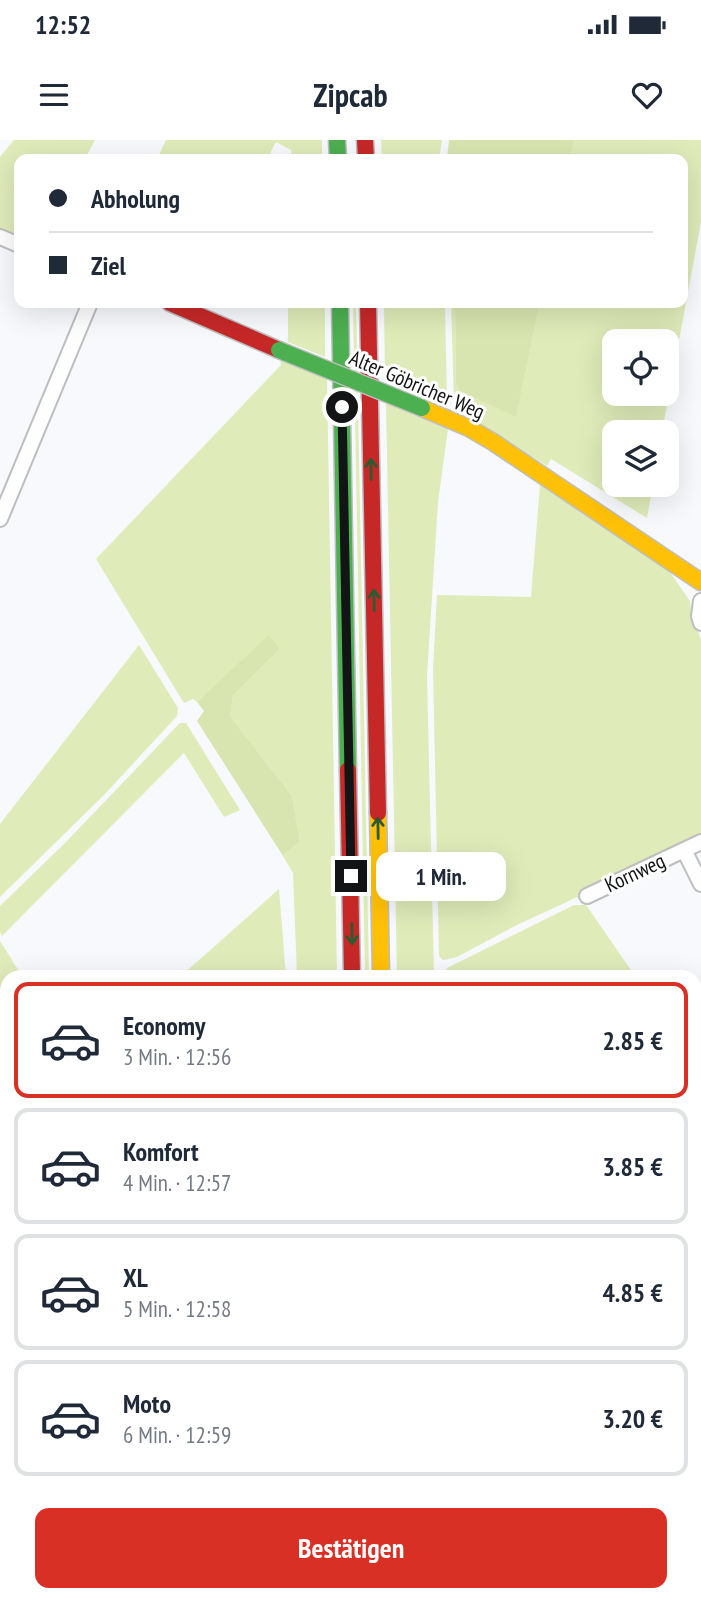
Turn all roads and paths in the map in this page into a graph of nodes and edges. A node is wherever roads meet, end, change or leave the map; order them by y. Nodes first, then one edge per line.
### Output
1 (88, 308) edge
2 (182, 308) edge
3 (340, 308) edge
4 (368, 308) edge
5 (0, 519) edge
6 (701, 582) edge
7 (701, 601) edge
8 (701, 623) edge
9 (701, 842) edge
10 (684, 850) junction
11 (701, 884) edge
12 (587, 896) dead end
13 (352, 970) edge
14 (381, 970) edge

1 - 5 street
2 - 6 main road, Alter Göbricher Weg, bridge
3 -> 13 main road
14 -> 4 main road
7 - 8 street
9 - 10 street, Kornweg
10 - 11 street, Kornweg
10 - 12 street, Kornweg

